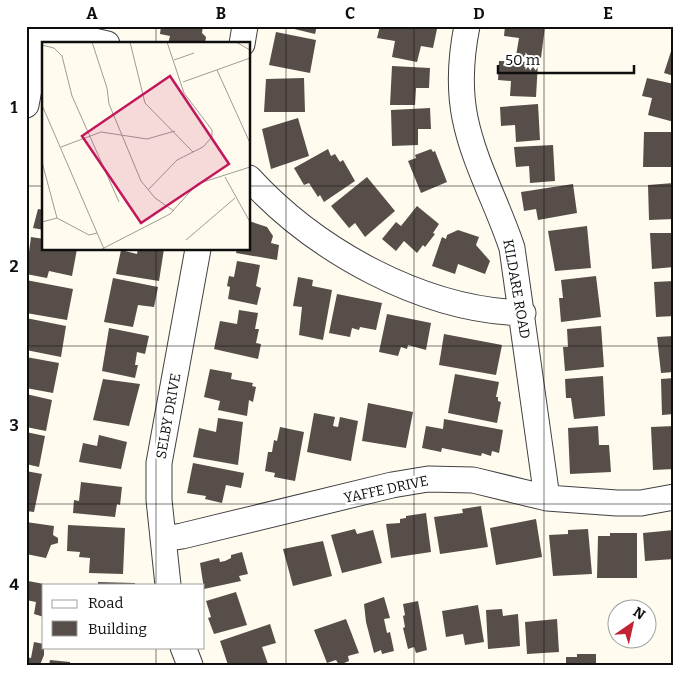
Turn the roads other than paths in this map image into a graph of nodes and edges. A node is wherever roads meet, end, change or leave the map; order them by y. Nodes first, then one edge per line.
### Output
1 (245, 26) edge
2 (467, 26) edge
3 (37, 27) edge
4 (99, 42) edge
5 (242, 42) edge
6 (26, 105) edge
7 (250, 179) edge
8 (198, 250) edge
9 (523, 313) junction
10 (674, 497) edge
11 (547, 498) junction
12 (162, 539) junction
13 (168, 584) edge
14 (183, 648) edge
15 (190, 665) edge

1 - 5 street
2 - 9 street, KILDARE ROAD
3 - 4 street
3 - 6 street
7 - 9 street
8 - 12 street, SELBY DRIVE
9 - 11 street, KILDARE ROAD
10 - 11 street, YAFFE DRIVE
11 - 12 street, YAFFE DRIVE
12 - 13 street, SELBY DRIVE
14 - 15 street

